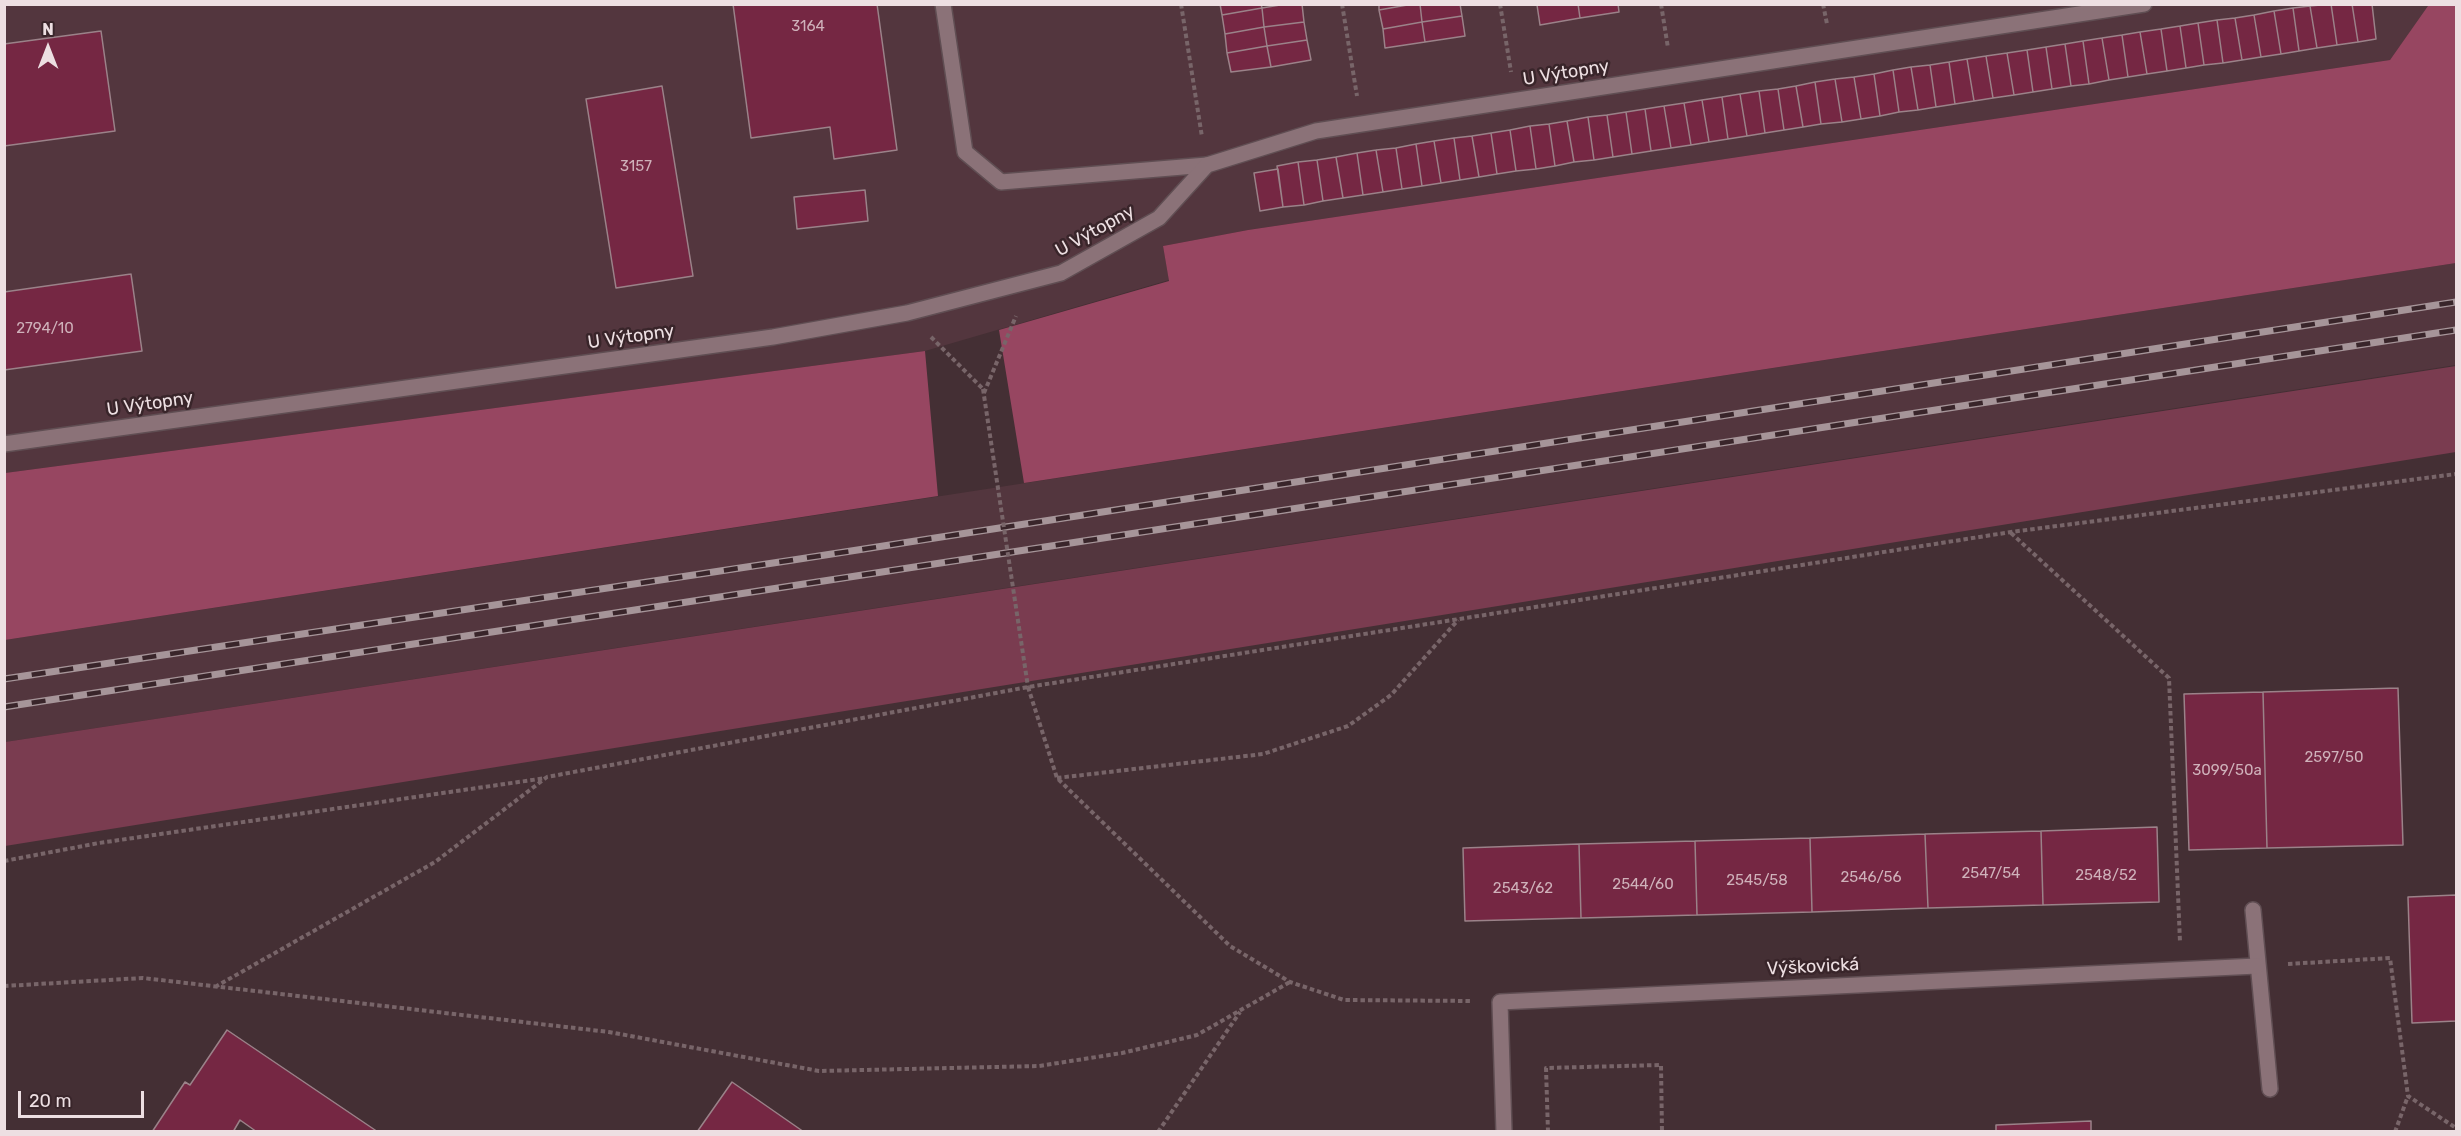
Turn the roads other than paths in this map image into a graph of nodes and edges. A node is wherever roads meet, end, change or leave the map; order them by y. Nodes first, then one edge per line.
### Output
1 (943, 4) edge
2 (2144, 4) edge
3 (1207, 165) junction
4 (4, 444) edge
5 (2253, 910) dead end
6 (2257, 966) junction
7 (2270, 1089) dead end
8 (1504, 1131) edge

1 - 3 street
2 - 3 street, U Výtopny
3 - 4 street, U Výtopny
5 - 6 street
6 - 7 street
6 - 8 street, Výškovická

